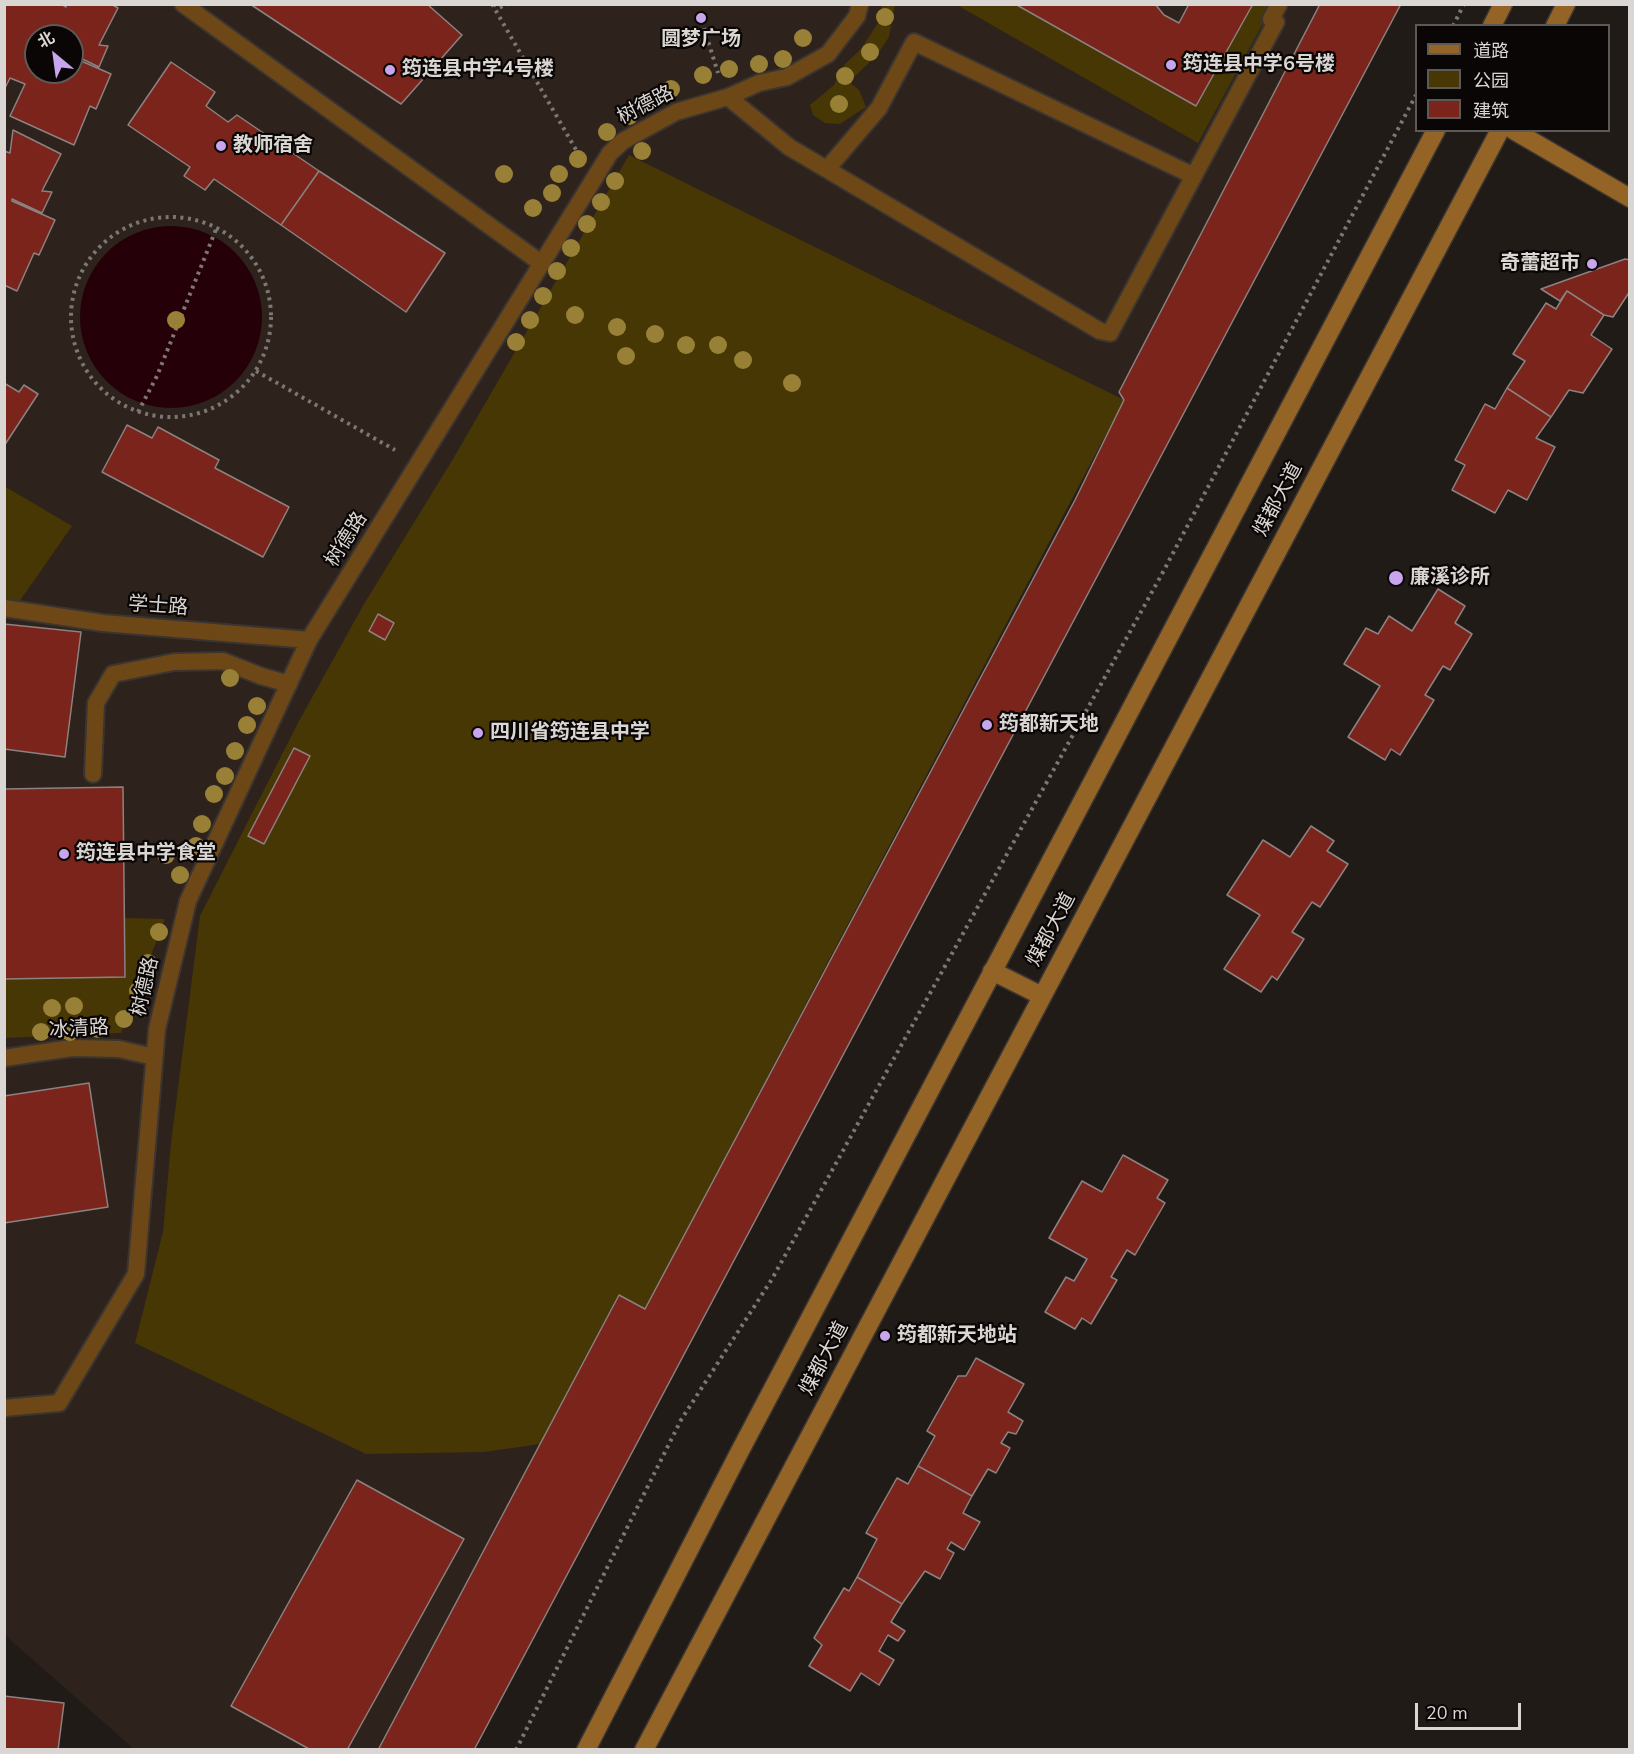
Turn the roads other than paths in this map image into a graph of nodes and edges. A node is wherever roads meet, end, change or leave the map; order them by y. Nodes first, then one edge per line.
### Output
1 (183, 4) edge
2 (860, 4) edge
3 (1279, 4) edge
4 (1503, 4) edge
5 (1566, 4) edge
6 (1493, 24) edge
7 (1556, 24) edge
8 (728, 97) junction
9 (1435, 132) edge
10 (1499, 132) edge
11 (1516, 132) edge
12 (827, 169) junction
13 (1194, 176) junction
14 (1629, 198) edge
15 (541, 263) junction
16 (4, 608) edge
17 (309, 640) junction
18 (289, 684) junction
19 (93, 774) dead end
20 (993, 972) junction
21 (1042, 996) junction
22 (154, 1057) junction
23 (4, 1059) edge
24 (4, 1408) edge
25 (586, 1749) edge
26 (644, 1749) edge

1 - 15 lane
2 - 8 lane, 树德路
3 - 13 lane
4 - 6 main road
5 - 7 main road
8 - 12 lane
8 - 15 lane, 树德路
9 - 20 main road, 煤都大道
10 - 21 main road, 煤都大道
11 - 14 main road
12 - 13 lane
12 - 13 lane
15 - 17 lane, 树德路
16 - 17 lane, 学士路
17 - 18 lane, 树德路
18 - 19 lane
18 - 22 lane, 树德路
20 - 21 main road
20 - 25 main road, 煤都大道
21 - 26 main road, 煤都大道
22 - 23 lane, 冰清路
22 - 24 lane, 树德路

